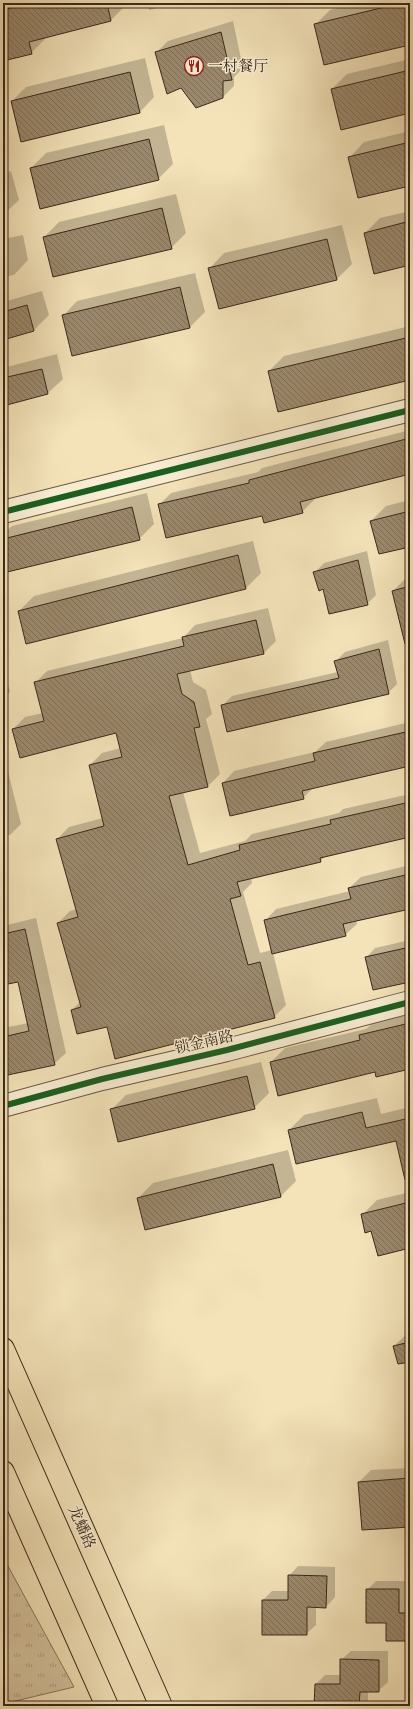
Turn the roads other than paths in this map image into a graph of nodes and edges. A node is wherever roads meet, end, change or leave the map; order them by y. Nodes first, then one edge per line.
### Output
1 (410, 410) edge
2 (3, 512) edge
3 (410, 1002) edge
4 (3, 1106) edge
5 (3, 1349) edge
6 (3, 1472) edge
7 (8, 1497) edge
8 (107, 1706) edge
9 (161, 1706) edge

1 - 2 street
3 - 4 street, 锁金南路
5 - 9 main road, 龙蟠路
6 - 7 main road
7 - 8 main road

